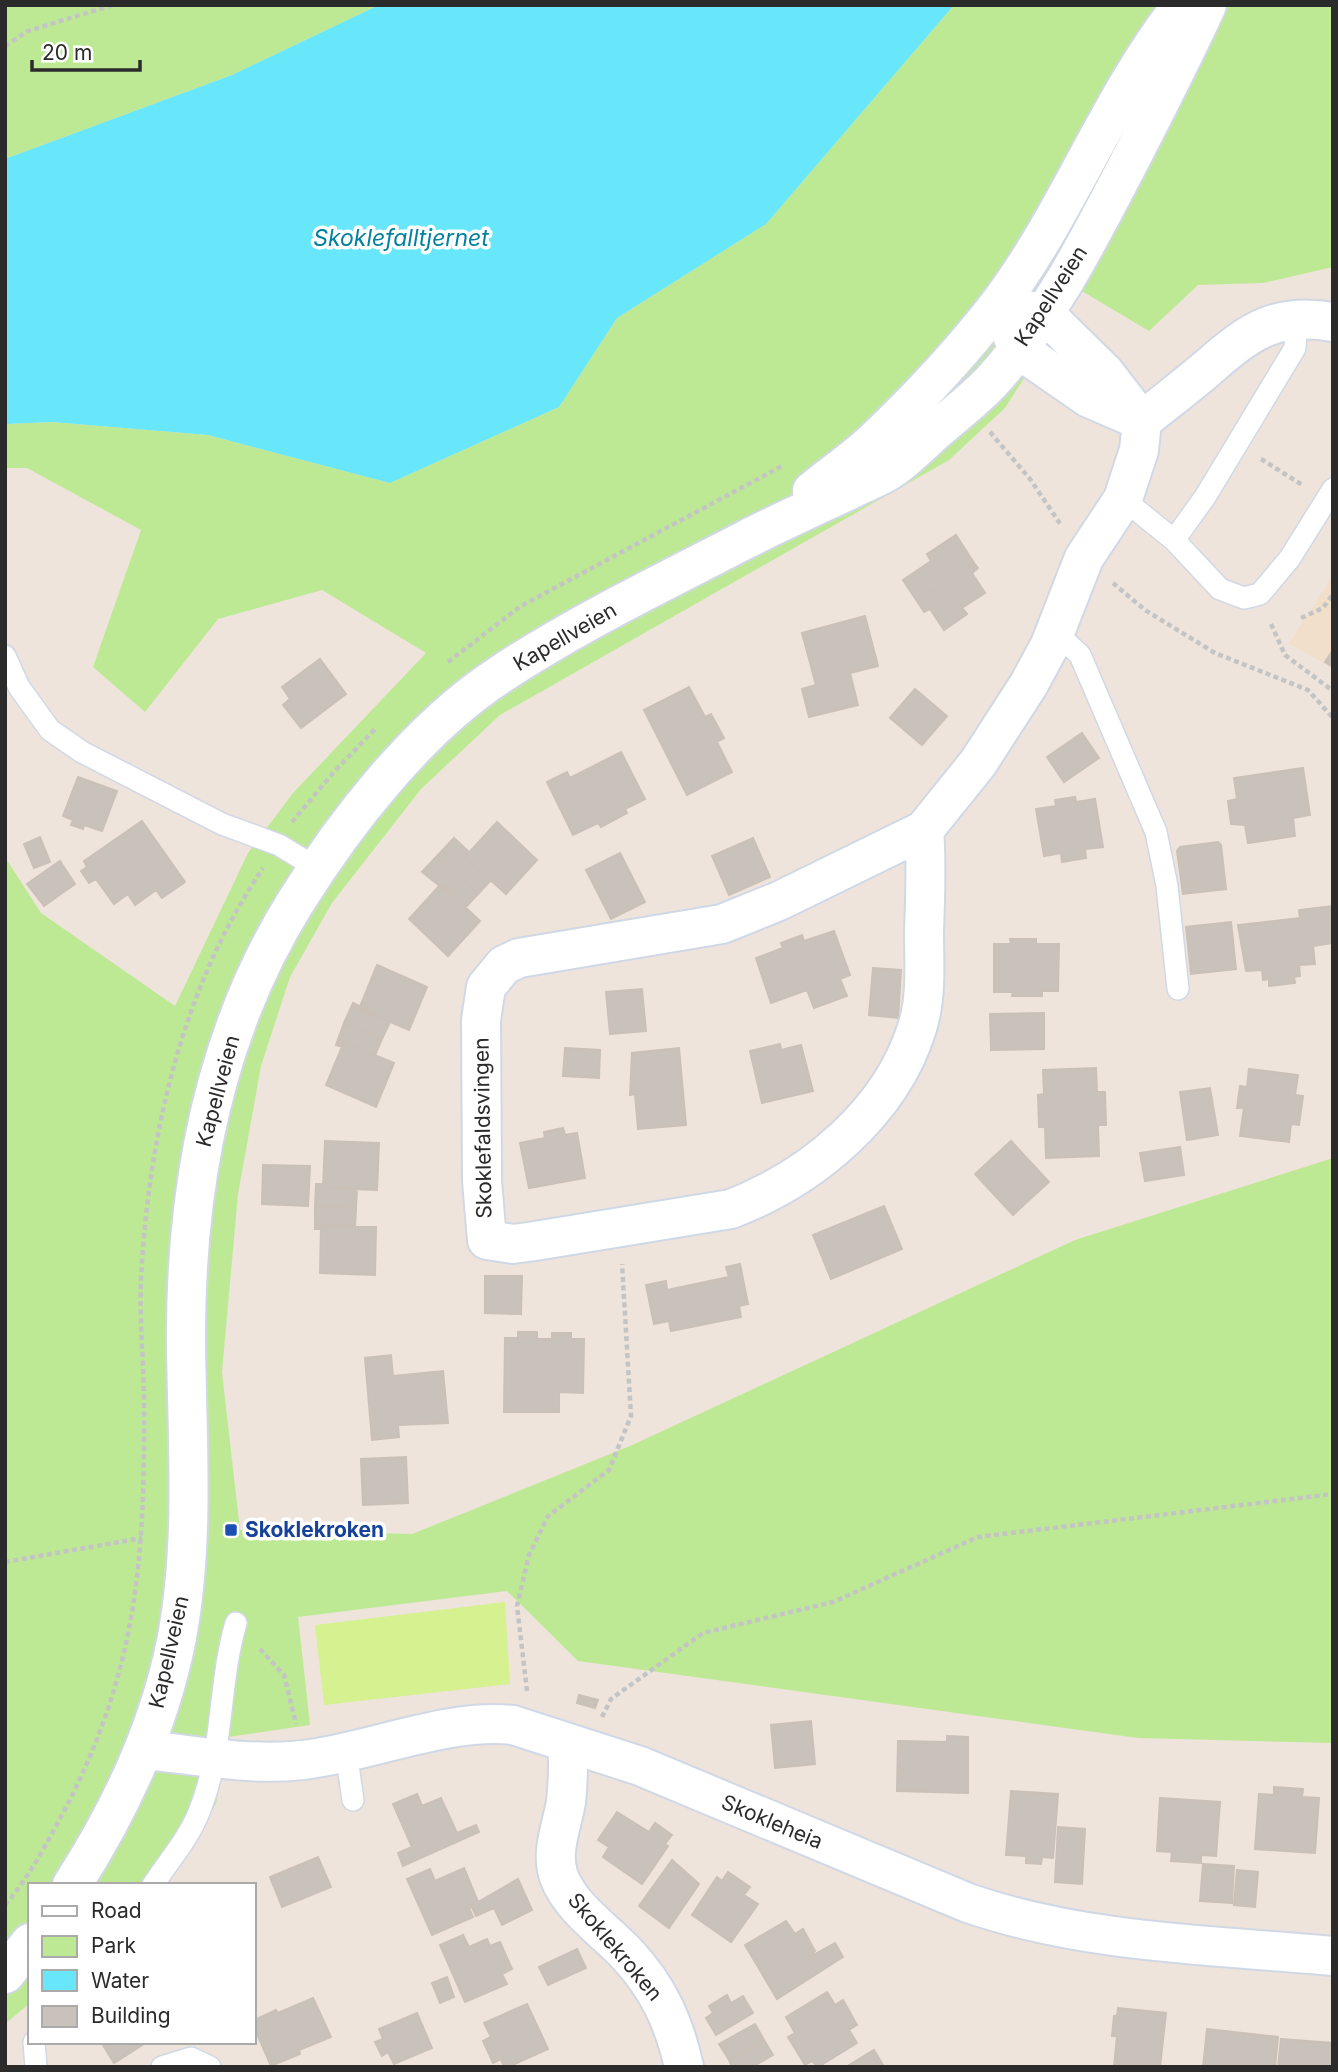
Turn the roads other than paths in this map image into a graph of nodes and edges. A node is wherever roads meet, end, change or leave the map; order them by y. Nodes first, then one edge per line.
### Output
1 (1182, 5) edge
2 (1207, 5) edge
3 (999, 304) junction
4 (1045, 314) junction
5 (1315, 321) edge
6 (1018, 349) junction
7 (1142, 421) junction
8 (1329, 495) edge
9 (1123, 499) junction
10 (770, 527) junction
11 (1174, 540) junction
12 (1054, 631) junction
13 (5, 656) edge
14 (924, 830) junction
15 (317, 868) junction
16 (1178, 989) dead end
17 (236, 1623) road end
18 (577, 1746) junction
19 (144, 1750) junction
20 (346, 1752) junction
21 (212, 1759) junction
22 (353, 1800) dead end
23 (73, 1883) edge
24 (154, 1883) edge
25 (28, 1945) edge
26 (1333, 1956) edge
27 (5, 1974) edge
28 (34, 2044) edge
29 (36, 2067) edge
30 (162, 2067) edge
31 (209, 2067) edge
32 (684, 2067) edge

1 - 3 street, Kapellveien
2 - 4 street, Kapellveien
3 - 4 street
3 - 6 street
3 - 10 street, Kapellveien
4 - 6 street, Kapellveien
4 - 7 street
5 - 7 street
5 - 11 lane
6 - 7 street
6 - 10 street, Kapellveien
7 - 9 street, Skoklefaldsvingen
8 - 11 lane
9 - 11 lane
9 - 12 street, Skoklefaldsvingen
10 - 15 street, Kapellveien
12 - 14 street, Skoklefaldsvingen
12 - 16 lane
13 - 15 lane
14 - 14 street, Skoklefaldsvingen
15 - 19 street, Kapellveien
17 - 21 lane
18 - 20 street, Skokleheia
18 - 26 street, Skokleheia
18 - 32 street, Skoklekroken
19 - 21 street, Skokleheia
19 - 23 street, Kapellveien
20 - 21 street, Skokleheia
20 - 22 lane
21 - 24 lane
25 - 27 street
28 - 29 lane
30 - 31 lane

